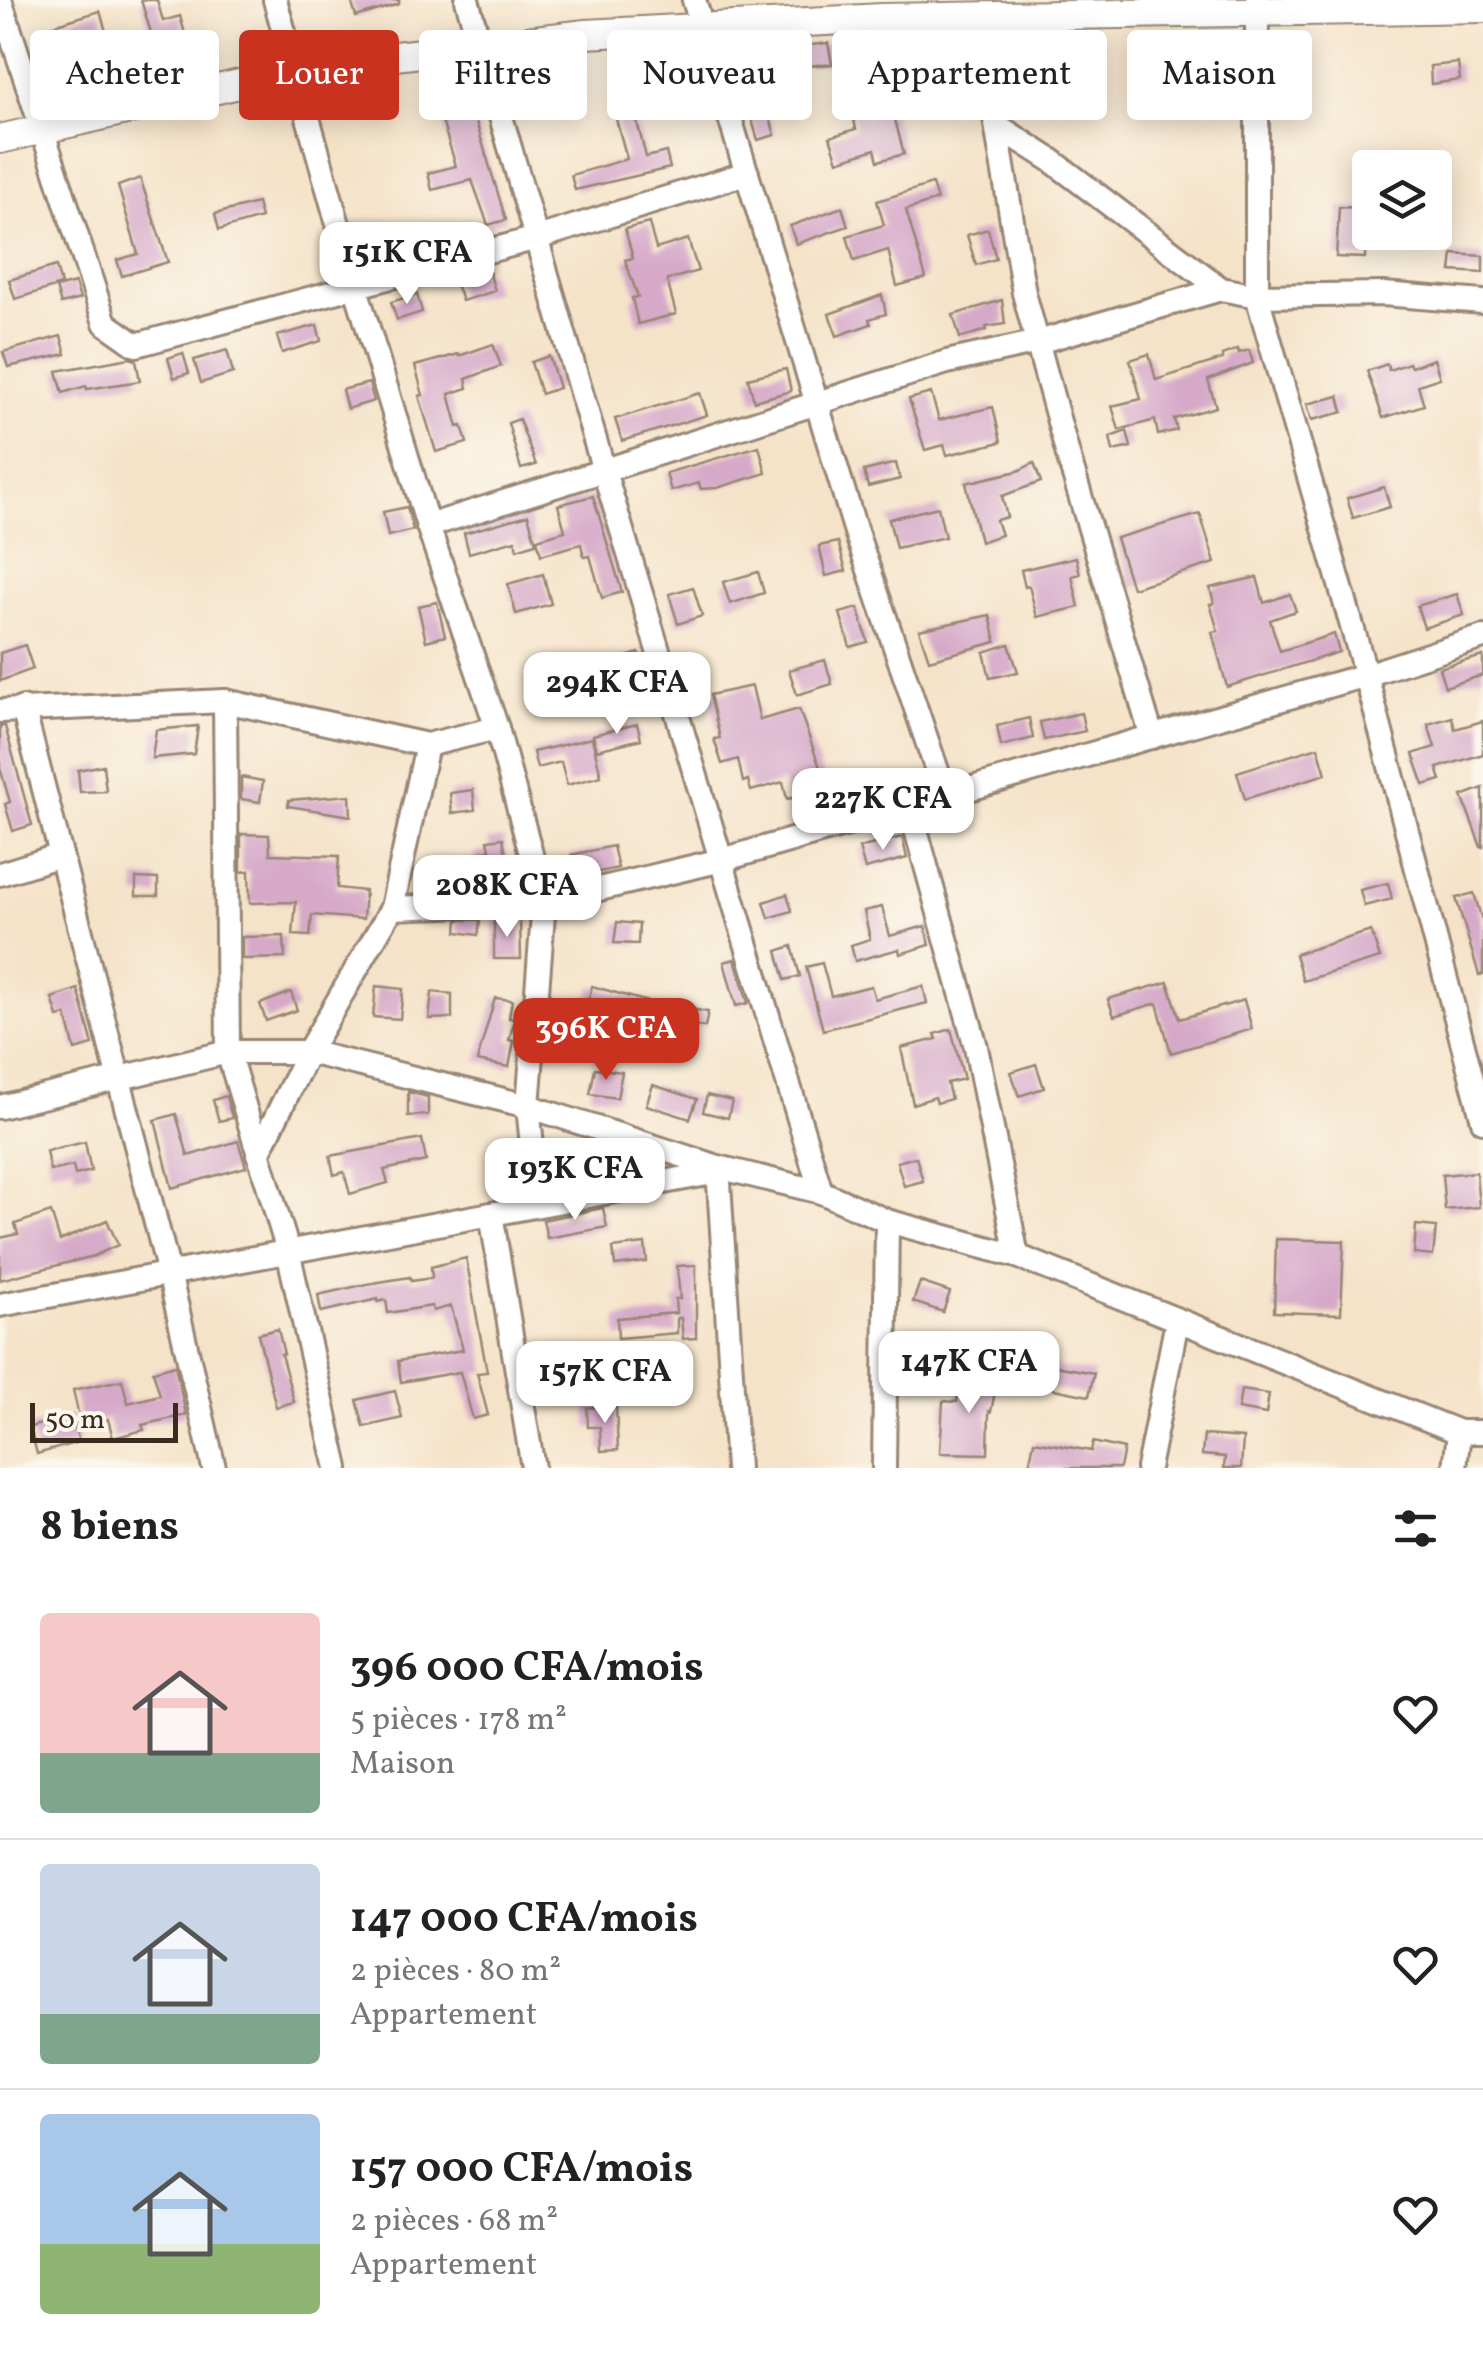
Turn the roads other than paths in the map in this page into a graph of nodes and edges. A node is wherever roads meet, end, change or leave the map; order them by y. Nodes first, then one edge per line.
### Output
1 (0, 0) edge
2 (275, 0) edge
3 (467, 0) edge
4 (694, 0) edge
5 (1258, 6) edge
6 (1090, 7) edge
7 (1483, 8) edge
8 (879, 9) edge
9 (978, 16) junction
10 (284, 30) edge
11 (476, 30) edge
12 (704, 30) joint
13 (239, 84) edge
14 (309, 120) edge
15 (503, 120) edge
16 (731, 120) edge
17 (998, 126) junction
18 (40, 128) junction
19 (0, 138) edge
20 (747, 173) junction
21 (537, 238) junction
22 (354, 286) junction
23 (1221, 290) junction
24 (1257, 296) junction
25 (1483, 302) edge
26 (1038, 342) junction
27 (816, 402) junction
28 (604, 471) junction
29 (428, 526) junction
30 (1483, 637) edge
31 (1366, 675) junction
32 (226, 702) junction
33 (11, 709) edge
34 (497, 728) junction
35 (1152, 737) junction
36 (427, 744) junction
37 (946, 797) junction
38 (910, 808) junction
39 (61, 856) junction
40 (722, 860) junction
41 (0, 874) edge
42 (544, 902) junction
43 (392, 908) junction
44 (228, 1052) junction
45 (308, 1052) junction
46 (119, 1078) junction
47 (528, 1106) junction
48 (0, 1107) edge
49 (1483, 1121) edge
50 (258, 1154) junction
51 (718, 1169) junction
52 (821, 1192) junction
53 (538, 1205) junction
54 (492, 1214) junction
55 (887, 1221) junction
56 (288, 1251) junction
57 (1016, 1256) junction
58 (169, 1273) junction
59 (0, 1305) edge
60 (1177, 1321) junction
61 (1459, 1432) junction
62 (1483, 1432) edge
63 (214, 1468) edge
64 (337, 1468) edge
65 (533, 1468) edge
66 (737, 1468) edge
67 (884, 1468) edge
68 (1148, 1468) edge
69 (1455, 1468) edge

1 - 18 street
2 - 10 street
3 - 11 street
4 - 12 street
5 - 6 main road
5 - 7 main road
5 - 24 street
6 - 9 main road
8 - 9 main road
8 - 12 main road
9 - 17 street
13 - 18 main road
14 - 22 street
15 - 21 street
16 - 20 street
17 - 23 street
17 - 26 street
18 - 19 main road
18 - 22 street
20 - 21 street
20 - 27 street
21 - 22 street
21 - 28 street
22 - 29 street
23 - 24 street
23 - 26 street
24 - 25 street
24 - 31 street
26 - 27 street
26 - 35 street
27 - 28 street
27 - 37 street
28 - 29 street
28 - 40 street
29 - 34 street
30 - 31 street
31 - 35 street
31 - 49 street
32 - 33 street
32 - 36 street
32 - 44 street
33 - 39 street
34 - 36 street
34 - 42 street
35 - 37 street
36 - 43 street
37 - 38 street
38 - 40 street
38 - 57 street
39 - 41 street
39 - 46 street
40 - 42 street
40 - 52 street
42 - 43 street
42 - 47 street
43 - 45 street
44 - 45 street
44 - 46 street
44 - 50 street
45 - 47 street
45 - 50 street
46 - 48 street
46 - 58 street
47 - 51 street
47 - 53 street
50 - 56 street
51 - 52 street
51 - 53 street
51 - 66 street
52 - 55 street
53 - 54 street
54 - 56 street
54 - 65 street
55 - 57 street
55 - 67 street
56 - 58 street
56 - 64 street
57 - 60 street
58 - 59 street
58 - 63 street
60 - 61 street
60 - 68 street
61 - 62 street
61 - 69 street

